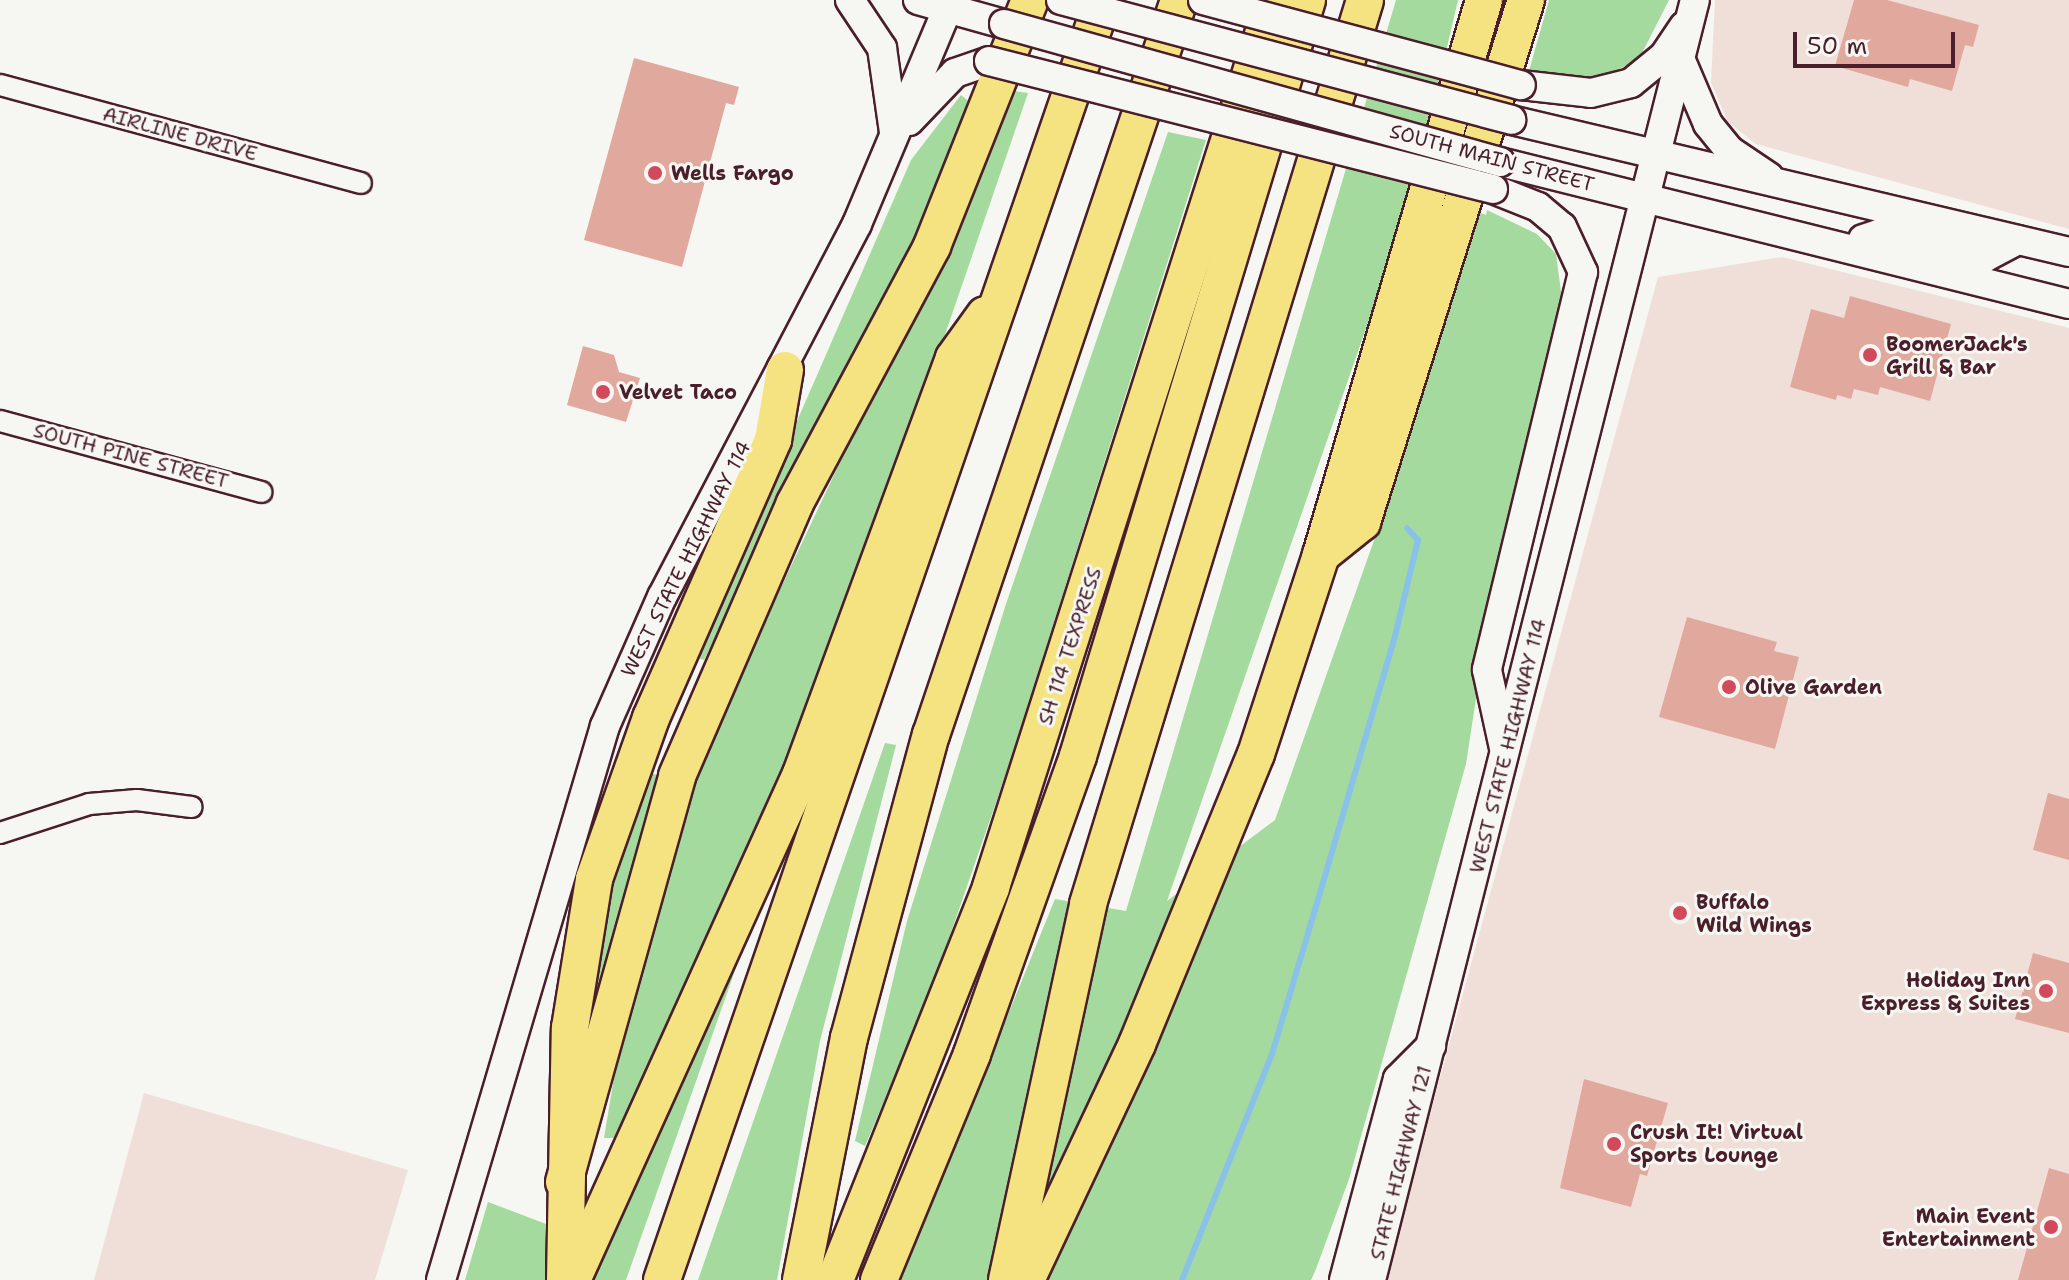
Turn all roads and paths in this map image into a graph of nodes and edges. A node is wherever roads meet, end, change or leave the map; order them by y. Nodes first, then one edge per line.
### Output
1 (850, 0) edge
2 (918, 0) edge
3 (1030, 0) edge
4 (1061, 0) edge
5 (1103, 0) edge
6 (1179, 0) edge
7 (1203, 0) edge
8 (1274, 0) edge
9 (1307, 0) edge
10 (1365, 0) edge
11 (1484, 0) edge
12 (1526, 0) edge
13 (950, 5) edge
14 (1694, 6) edge
15 (1682, 63) junction
16 (0, 85) edge
17 (895, 136) junction
18 (1659, 159) junction
19 (361, 183) dead end
20 (1783, 186) junction
21 (1648, 199) junction
22 (2018, 240) junction
23 (1843, 245) junction
24 (2069, 252) edge
25 (1009, 281) junction
26 (2069, 304) edge
27 (785, 370) junction
28 (0, 421) edge
29 (262, 492) dead end
30 (1321, 555) junction
31 (1506, 756) junction
32 (192, 807) dead end
33 (0, 833) edge
34 (1431, 1046) junction
35 (564, 1182) junction
36 (441, 1280) edge
37 (565, 1280) edge
38 (572, 1280) edge
39 (662, 1280) edge
40 (801, 1280) edge
41 (835, 1280) edge
42 (879, 1280) edge
43 (1007, 1280) edge
44 (1026, 1280) edge
45 (1344, 1280) edge
46 (1371, 1280) edge

1 - 17 main road
2 - 13 main road, SOUTH MAIN STREET
3 - 35 highway
4 - 18 main road, SOUTH MAIN STREET, bridge
5 - 25 highway
6 - 40 highway
7 - 14 main road, bridge
8 - 41 highway, SH 114 TEXPRESS
9 - 42 highway, SH 114 TEXPRESS
10 - 43 highway
11 - 30 highway
12 - 30 highway
13 - 17 main road, WEST STATE HIGHWAY 114
13 - 21 main road, SOUTH MAIN STREET, bridge
14 - 15 main road, WEST STATE HIGHWAY 114
15 - 18 main road, WEST STATE HIGHWAY 114
15 - 20 main road
16 - 19 street, AIRLINE DRIVE
17 - 27 main road, WEST STATE HIGHWAY 114
17 - 31 main road, bridge
18 - 20 main road, SOUTH MAIN STREET
18 - 21 main road, WEST STATE HIGHWAY 114
20 - 22 main road, SOUTH MAIN STREET
21 - 23 main road, SOUTH MAIN STREET
21 - 31 main road, WEST STATE HIGHWAY 114
22 - 23 main road
22 - 24 main road, SOUTH MAIN STREET
23 - 26 main road, SOUTH MAIN STREET
25 - 38 highway
25 - 39 highway
27 - 35 highway
27 - 36 main road, WEST STATE HIGHWAY 114
28 - 29 street, SOUTH PINE STREET
30 - 44 highway
31 - 34 main road, WEST STATE HIGHWAY 114
32 - 33 street
34 - 45 main road
34 - 46 main road, STATE HIGHWAY 121
35 - 37 highway

